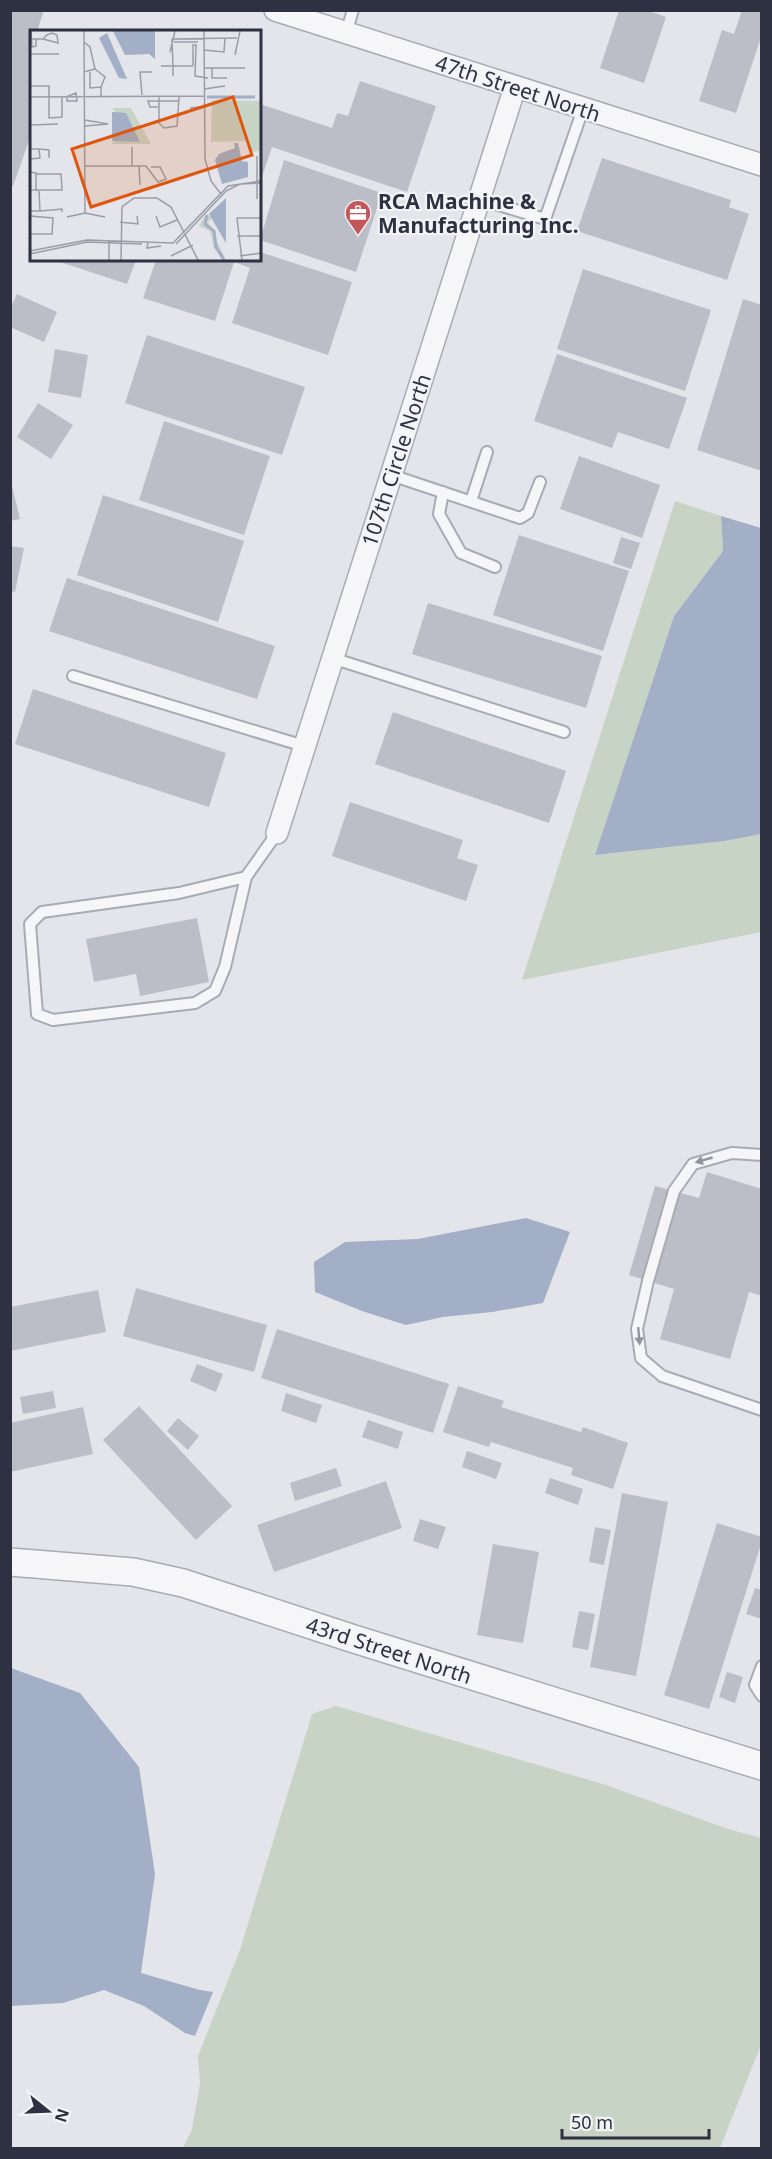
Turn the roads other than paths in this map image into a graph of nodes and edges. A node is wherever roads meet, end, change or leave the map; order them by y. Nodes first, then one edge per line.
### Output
1 (353, 10) edge
2 (288, 13) edge
3 (346, 33) junction
4 (515, 87) junction
5 (583, 109) junction
6 (762, 165) edge
7 (479, 199) junction
8 (487, 452) dead end
9 (391, 475) junction
10 (540, 482) dead end
11 (443, 492) junction
12 (471, 501) junction
13 (495, 567) dead end
14 (332, 658) junction
15 (73, 676) dead end
16 (564, 732) dead end
17 (304, 746) junction
18 (277, 832) joint
19 (246, 877) junction
20 (762, 1155) edge
21 (762, 1410) edge
22 (10, 1562) edge
23 (762, 1666) edge
24 (762, 1696) edge
25 (762, 1766) edge

1 - 3 lane
2 - 3 street, 47th Street North
3 - 4 street, 47th Street North
4 - 5 street, 47th Street North
4 - 7 street, 107th Circle North
5 - 6 street, 47th Street North
5 - 7 lane
7 - 9 street, 107th Circle North
8 - 12 lane
9 - 11 lane
9 - 14 street, 107th Circle North
10 - 12 lane
11 - 12 lane
11 - 13 lane
14 - 16 lane
14 - 17 street, 107th Circle North
15 - 17 lane
17 - 18 street, 107th Circle North
18 - 19 lane
19 - 19 lane
20 -> 21 lane
22 - 25 street, 43rd Street North
23 - 24 lane

